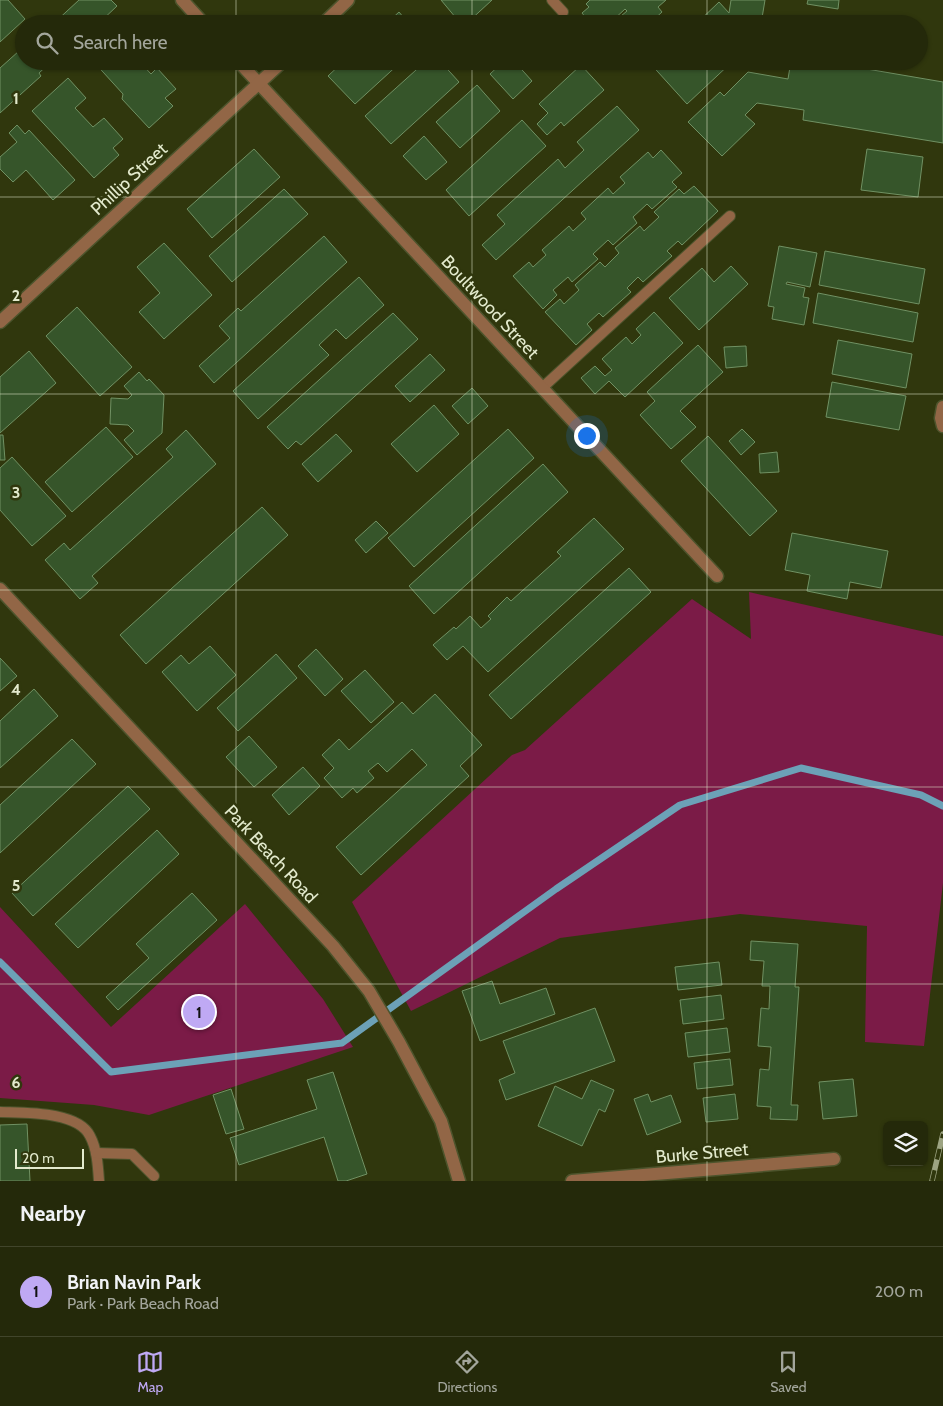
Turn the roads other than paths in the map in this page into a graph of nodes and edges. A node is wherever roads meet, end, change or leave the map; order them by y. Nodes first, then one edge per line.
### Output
1 (182, 0) edge
2 (348, 0) edge
3 (552, 0) edge
4 (563, 12) dead end
5 (196, 15) edge
6 (332, 15) edge
7 (246, 70) edge
8 (273, 70) edge
9 (258, 84) junction
10 (730, 216) dead end
11 (0, 322) edge
12 (542, 388) junction
13 (943, 407) edge
14 (943, 426) edge
15 (717, 576) dead end
16 (0, 589) edge
17 (0, 1112) edge
18 (96, 1153) junction
19 (834, 1159) dead end
20 (154, 1176) dead end
21 (99, 1181) edge
22 (459, 1181) edge
23 (572, 1181) edge

1 - 5 street
2 - 6 street
3 - 4 lane
7 - 9 street, Boultwood Street
8 - 9 street, Phillip Street
9 - 11 street, Phillip Street
9 - 12 street, Boultwood Street
10 - 12 lane
12 - 15 street, Boultwood Street
13 - 14 street
16 - 22 street, Park Beach Road
17 - 18 lane
18 - 20 lane
18 - 21 lane
19 - 23 street, Burke Street

